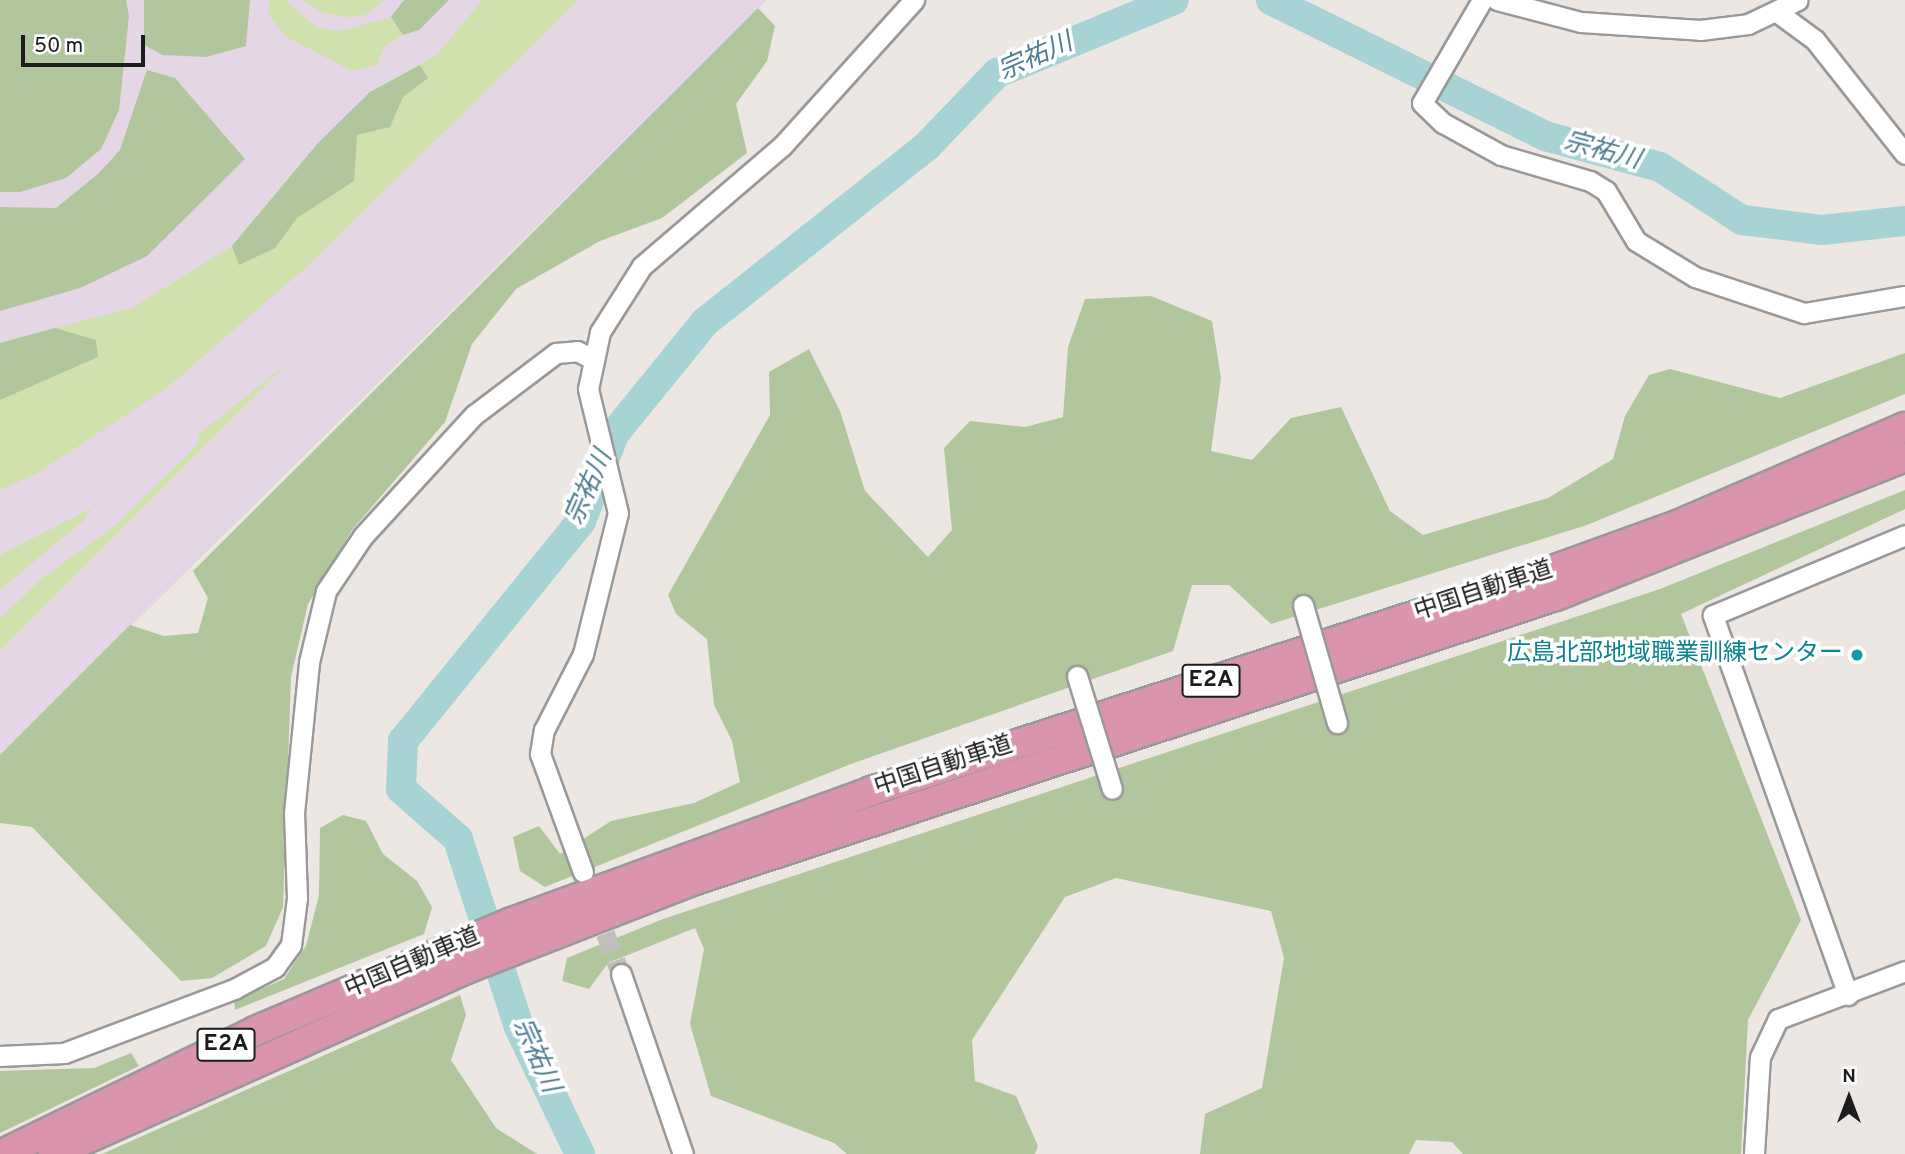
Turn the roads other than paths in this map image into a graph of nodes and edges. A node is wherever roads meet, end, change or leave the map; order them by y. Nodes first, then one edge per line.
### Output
1 (914, 0) edge
2 (1482, 0) edge
3 (1497, 0) edge
4 (1798, 0) edge
5 (1777, 12) junction
6 (1905, 154) edge
7 (1905, 296) edge
8 (591, 358) junction
9 (1905, 427) edge
10 (1905, 457) edge
11 (1905, 535) edge
12 (1303, 605) dead end
13 (1077, 676) dead end
14 (1337, 723) dead end
15 (1112, 789) dead end
16 (583, 872) dead end
17 (517, 933) junction
18 (459, 958) junction
19 (1905, 971) edge
20 (621, 974) tunnel mouth
21 (1848, 995) junction
22 (0, 1056) edge
23 (2, 1154) edge
24 (53, 1154) edge
25 (683, 1154) edge
26 (1754, 1154) edge

1 - 8 street
2 - 7 street
3 - 5 street
4 - 5 street
5 - 6 street
8 - 16 street
8 - 22 street
9 - 17 highway, 中国自動車道 / E2A
10 - 17 highway, 中国自動車道 / E2A
11 - 21 street
12 - 14 street, bridge
13 - 15 street, bridge
17 - 18 highway, 中国自動車道 / E2A
18 - 23 highway, 中国自動車道 / E2A
18 - 24 highway, 中国自動車道 / E2A
19 - 21 street
20 - 25 street
21 - 26 street

